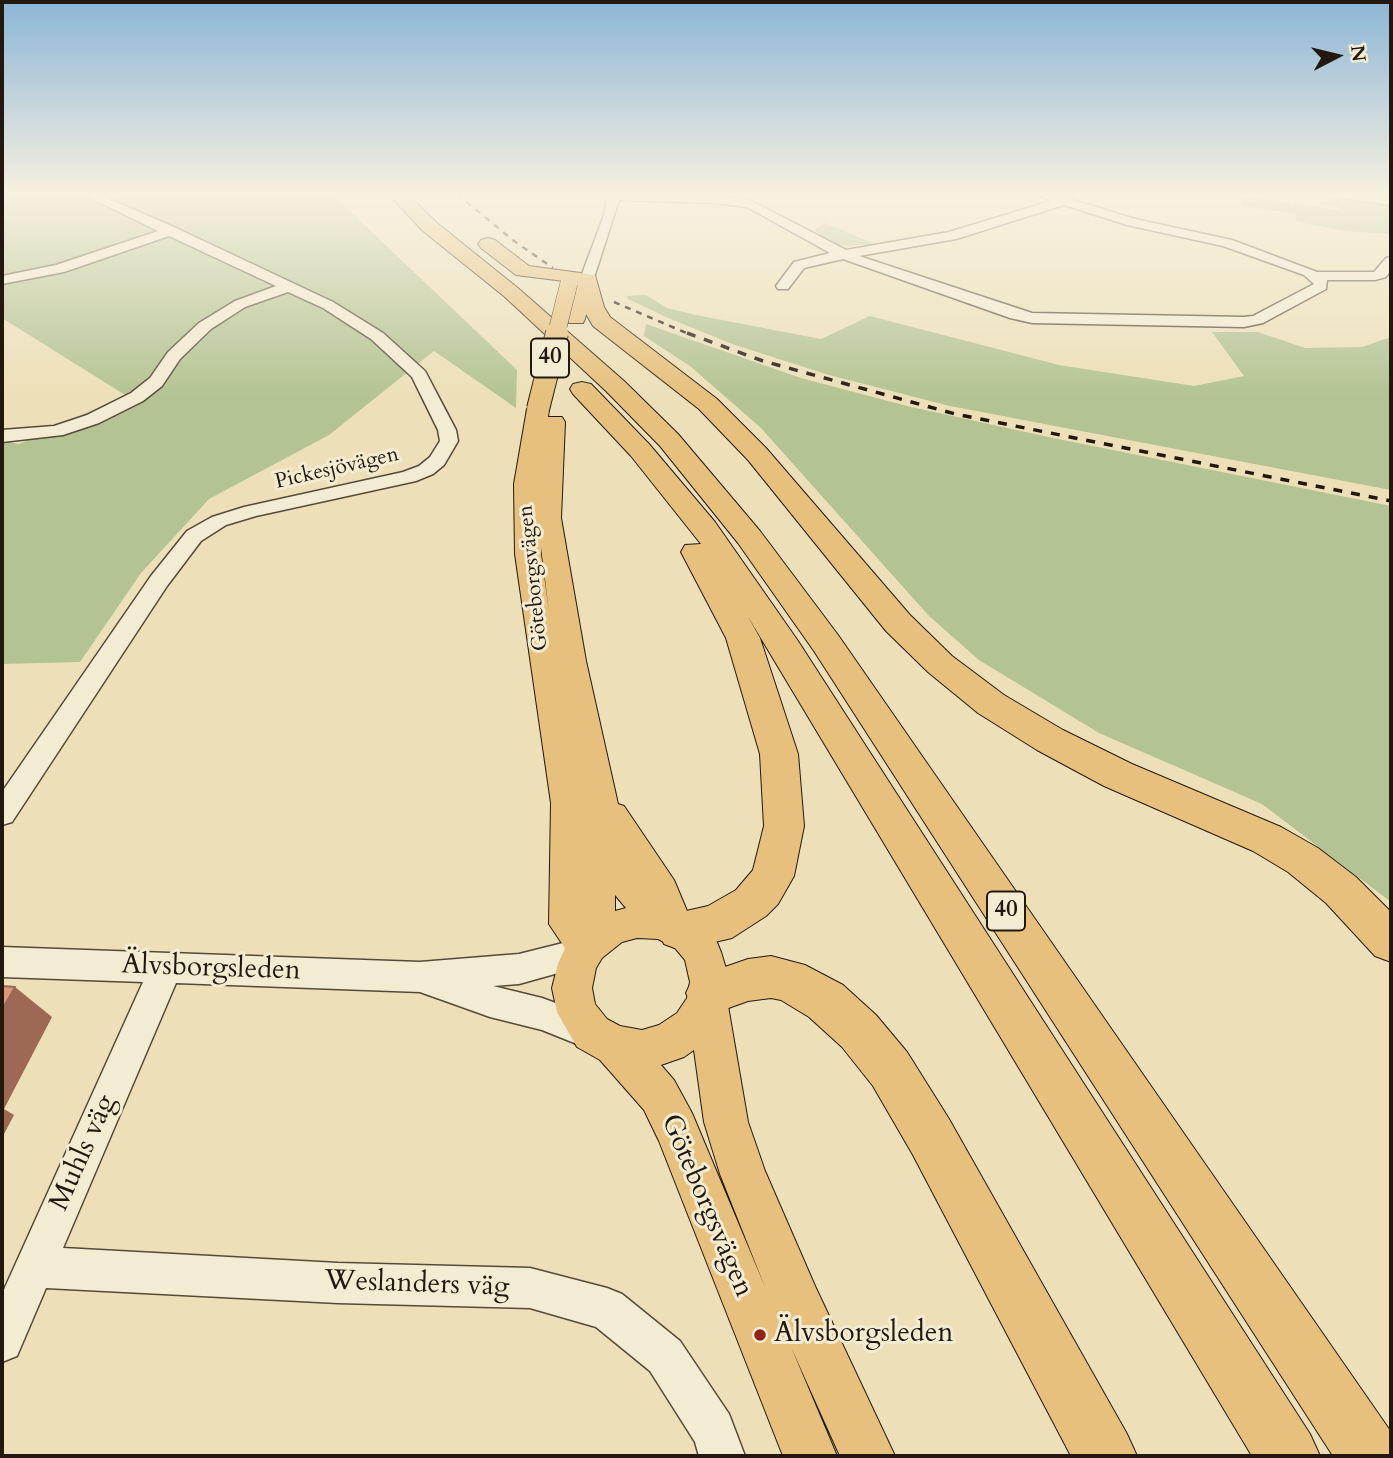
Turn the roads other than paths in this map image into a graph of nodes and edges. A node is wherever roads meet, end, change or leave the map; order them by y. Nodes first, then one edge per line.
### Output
1 (80, 262) edge
2 (236, 262) edge
3 (443, 262) edge
4 (474, 262) edge
5 (511, 262) edge
6 (584, 262) edge
7 (811, 262) edge
8 (866, 262) edge
9 (1278, 262) edge
10 (1390, 262) edge
11 (1316, 276) junction
12 (461, 277) dead end
13 (577, 278) junction
14 (2, 280) edge
15 (783, 286) dead end
16 (288, 287) junction
17 (492, 304) dead end
18 (547, 411) junction
19 (2, 436) edge
20 (640, 450) junction
21 (583, 800) junction
22 (2, 814) edge
23 (677, 927) junction
24 (1391, 942) edge
25 (585, 949) junction
26 (2, 962) edge
27 (167, 966) junction
28 (420, 977) junction
29 (708, 997) junction
30 (604, 1039) junction
31 (33, 1267) junction
32 (2, 1341) edge
33 (722, 1456) edge
34 (810, 1456) edge
35 (868, 1456) edge
36 (1105, 1456) edge
37 (1288, 1456) edge
38 (1370, 1456) edge

1 - 14 street
2 - 16 street, Pickesjövägen
3 - 12 highway
4 - 38 highway, 40
5 - 13 highway
6 - 13 street, Göteborgsvägen
7 - 15 street
8 - 11 street
9 - 11 street
10 - 11 street
13 - 18 main road, Göteborgsvägen, bridge
13 - 18 main road, Göteborgsvägen
13 - 24 highway
16 - 19 street
16 - 22 street, Pickesjövägen
17 - 20 highway, 40
18 - 21 main road, Göteborgsvägen
20 - 23 highway
20 - 37 highway, 40
21 - 23 main road, Göteborgsvägen
21 - 25 main road, Göteborgsvägen
23 - 25 main road
23 - 29 main road, Göteborgsvägen
25 - 28 street, Älvsborgsleden
25 - 30 main road, Göteborgsvägen
26 - 27 street, Älvsborgsleden
27 - 28 street, Älvsborgsleden
27 - 31 street, Muhls väg
28 - 30 street, Älvsborgsleden
29 - 30 main road
29 - 35 main road, Göteborgsvägen
29 - 36 highway
30 - 34 main road, Göteborgsvägen
31 - 32 street, Muhls väg
31 - 33 street, Weslanders väg

